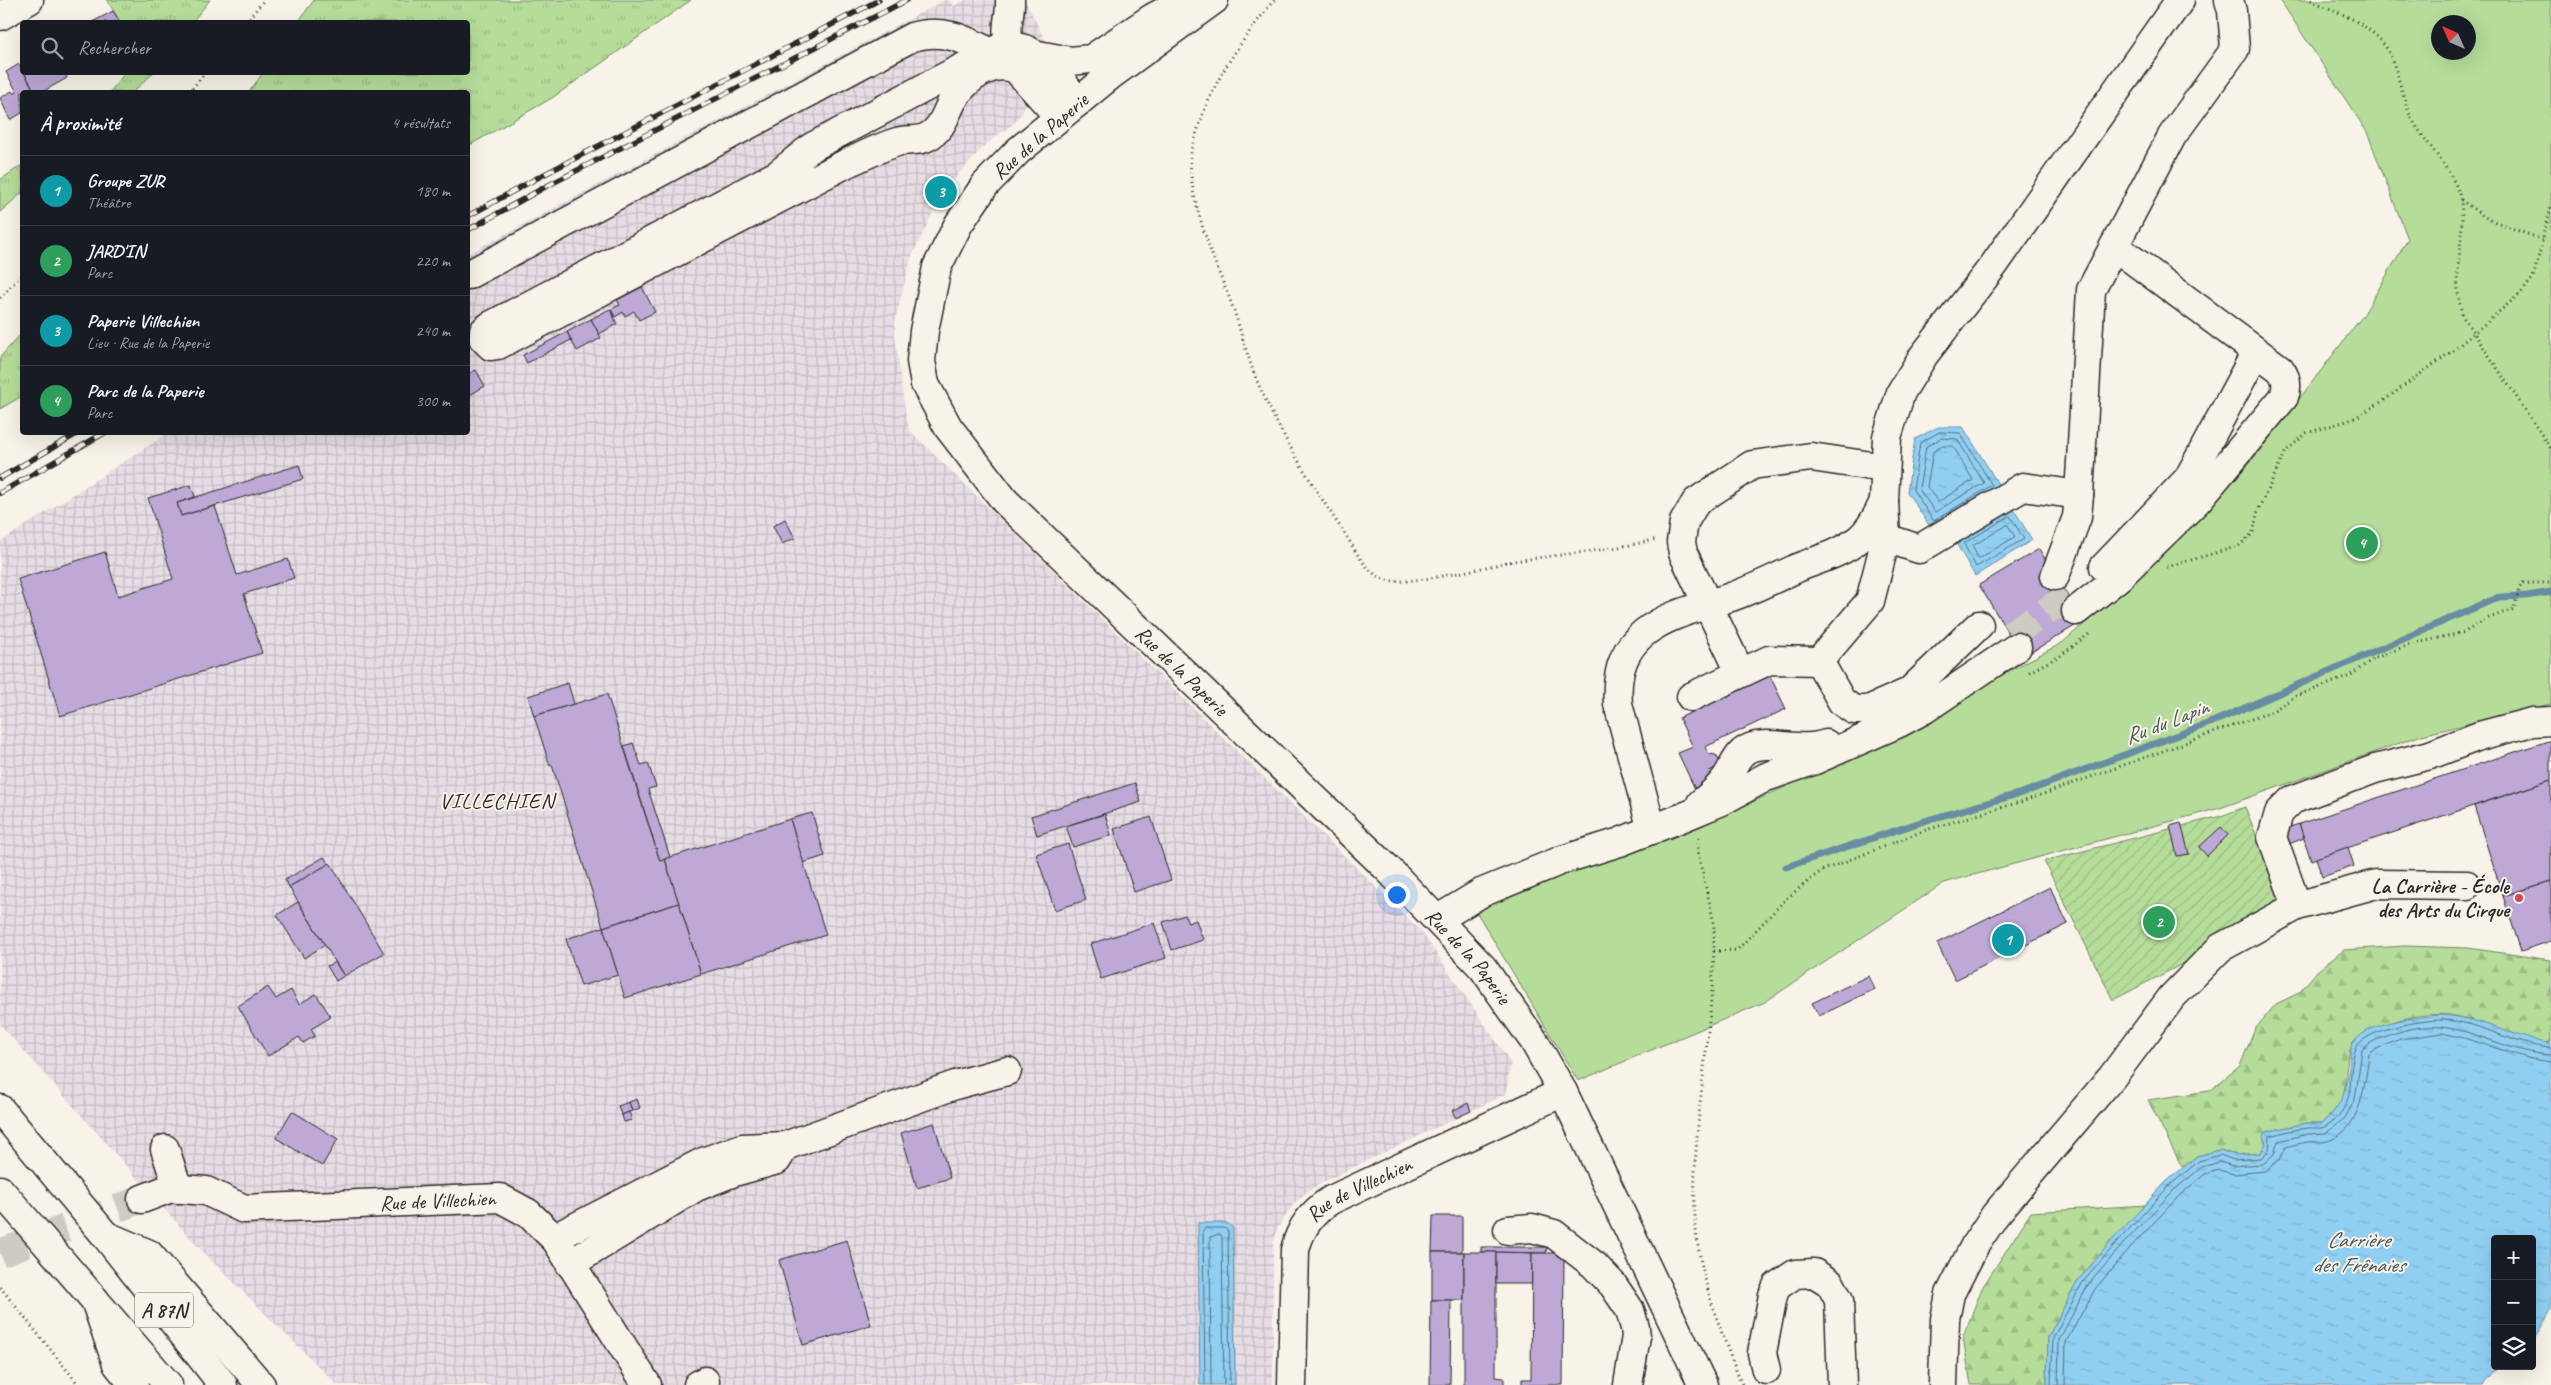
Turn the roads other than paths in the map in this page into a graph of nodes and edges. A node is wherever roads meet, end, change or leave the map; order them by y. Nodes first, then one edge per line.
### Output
1 (29, 0) edge
2 (1010, 0) edge
3 (1186, 0) edge
4 (1214, 0) edge
5 (2180, 0) edge
6 (2229, 0) edge
7 (0, 16) edge
8 (1001, 49) junction
9 (1038, 55) junction
10 (1069, 110) junction
11 (2114, 246) junction
12 (470, 274) edge
13 (2256, 352) junction
14 (1886, 468) junction
15 (2079, 495) junction
16 (1884, 501) junction
17 (1886, 538) junction
18 (1708, 604) junction
19 (2073, 604) junction
20 (1979, 625) dead end
21 (1819, 661) junction
22 (1740, 672) junction
23 (1691, 697) dead end
24 (2551, 720) edge
25 (1773, 746) junction
26 (1778, 773) junction
27 (1692, 826) junction
28 (1652, 830) junction
29 (2467, 885) dead end
30 (2297, 906) junction
31 (1438, 919) junction
32 (1007, 1071) dead end
33 (1563, 1092) junction
34 (0, 1110) edge
35 (785, 1146) junction
36 (165, 1148) dead end
37 (178, 1189) junction
38 (0, 1190) edge
39 (142, 1199) tunnel mouth
40 (1508, 1230) dead end
41 (105, 1235) junction
42 (556, 1240) junction
43 (570, 1264) junction
44 (94, 1296) junction
45 (1664, 1304) junction
46 (1633, 1319) junction
47 (1766, 1370) dead end
48 (134, 1385) edge
49 (168, 1385) edge
50 (223, 1385) edge
51 (261, 1385) edge
52 (647, 1385) edge
53 (1292, 1385) edge
54 (1628, 1385) edge
55 (1703, 1385) edge
56 (1842, 1385) edge
57 (1943, 1385) edge

1 - 7 main road
2 - 8 main road
3 - 9 main road
4 - 10 main road, Rue de la Paperie
5 - 14 main road
6 - 11 main road
8 - 9 main road
8 - 10 main road
8 - 12 main road
9 - 10 main road
10 - 31 main road, Rue de la Paperie
11 - 13 main road
11 - 15 main road
13 - 19 main road
13 - 19 main road
14 - 16 main road
14 - 18 main road
15 - 17 main road
15 - 19 main road
16 - 17 main road
16 - 18 main road
17 - 21 main road
18 - 22 main road
18 - 28 main road
20 - 21 main road
21 - 22 main road
22 - 23 main road
24 - 30 main road
25 - 26 main road
25 - 26 main road
25 - 27 main road
26 - 27 main road
27 - 28 main road
28 - 31 main road
29 - 30 main road
30 - 57 main road
31 - 33 main road, Rue de la Paperie
32 - 35 main road
33 - 45 main road, Rue de la Paperie
33 - 53 main road, Rue de Villechien
34 - 41 main road, A 87N
35 - 42 main road
35 - 43 main road
36 - 37 main road
37 - 39 main road, Rue de Villechien
37 - 42 main road, Rue de Villechien
38 - 44 main road, A 87N
40 - 46 main road
41 - 50 main road, A 87N
41 - 51 main road
42 - 43 main road, Rue de Villechien
43 - 52 main road, Rue de Villechien
44 - 48 main road
44 - 49 main road, A 87N
45 - 46 main road
45 - 55 main road, Rue de la Paperie
46 - 54 main road
47 - 56 main road

